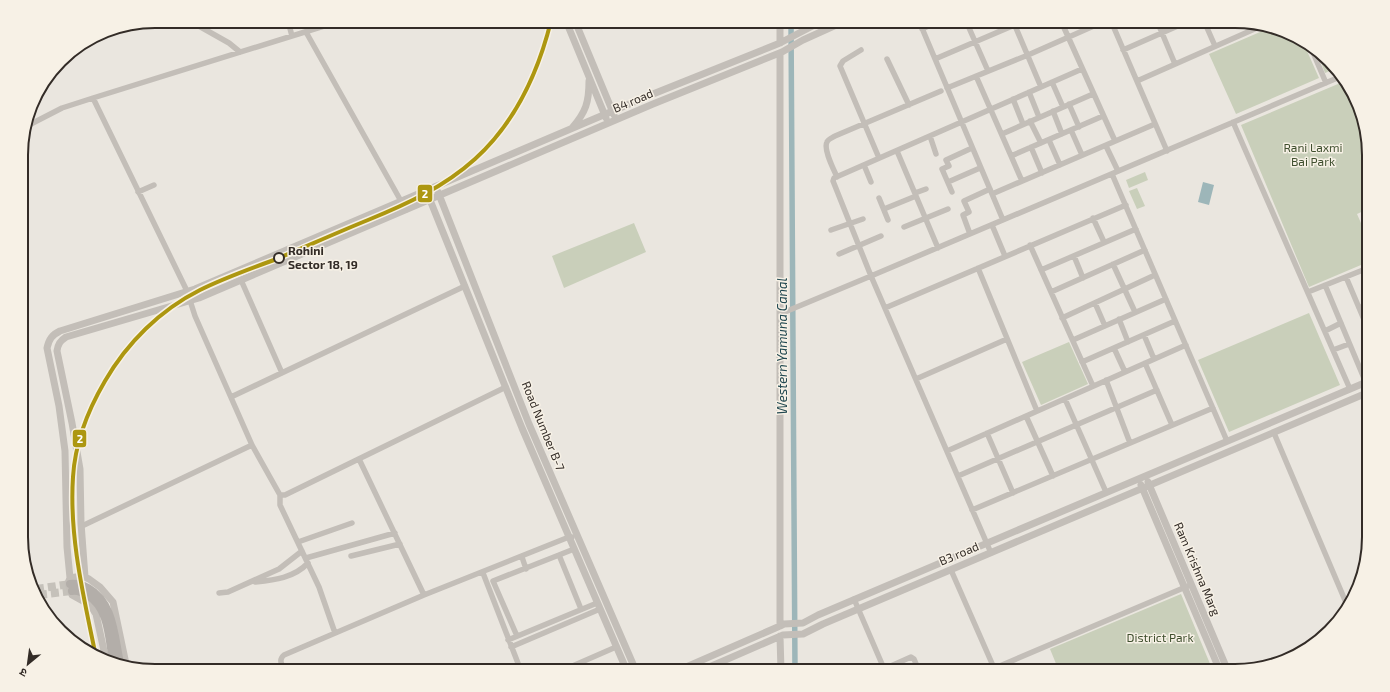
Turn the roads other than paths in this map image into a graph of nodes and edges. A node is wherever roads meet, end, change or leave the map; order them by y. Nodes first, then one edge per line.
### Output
1 (202, 28) edge
2 (290, 28) edge
3 (318, 28) edge
4 (569, 28) edge
5 (578, 28) edge
6 (781, 28) edge
7 (806, 28) edge
8 (830, 28) edge
9 (969, 28) edge
10 (1003, 28) edge
11 (1016, 28) edge
12 (1064, 28) edge
13 (1089, 28) edge
14 (1114, 28) edge
15 (1160, 28) edge
16 (1173, 28) edge
17 (1207, 28) edge
18 (922, 29) edge
19 (1251, 29) edge
20 (306, 32) junction
21 (1162, 33) junction
22 (292, 36) junction
23 (1068, 37) junction
24 (975, 41) junction
25 (782, 42) junction
26 (1214, 46) junction
27 (861, 50) dead end
28 (1123, 50) junction
29 (240, 52) junction
30 (781, 52) junction
31 (1028, 55) junction
32 (1315, 56) edge
33 (887, 59) dead end
34 (935, 59) junction
35 (1175, 64) junction
36 (1082, 69) junction
37 (988, 71) junction
38 (976, 76) junction
39 (590, 77) junction
40 (1336, 78) edge
41 (1137, 81) junction
42 (1052, 82) junction
43 (1326, 83) junction
44 (1041, 87) junction
45 (944, 89) junction
46 (1028, 92) junction
47 (1093, 94) junction
48 (93, 98) junction
49 (1013, 99) junction
50 (1069, 104) junction
51 (909, 105) junction
52 (1063, 107) junction
53 (991, 109) junction
54 (1053, 111) junction
55 (613, 112) junction
56 (605, 115) junction
57 (1103, 116) junction
58 (1039, 117) junction
59 (616, 120) junction
60 (1030, 121) junction
61 (961, 122) junction
62 (1233, 122) junction
63 (608, 123) junction
64 (32, 124) edge
65 (864, 124) junction
66 (1023, 124) junction
67 (1155, 124) junction
68 (1079, 127) junction
69 (571, 129) junction
70 (1071, 130) junction
71 (1002, 134) junction
72 (1062, 134) junction
73 (930, 136) junction
74 (1049, 140) junction
75 (1115, 142) junction
76 (1041, 143) junction
77 (1106, 146) junction
78 (972, 148) junction
79 (1031, 148) junction
80 (897, 151) junction
81 (1166, 151) junction
82 (936, 154) dead end
83 (1082, 155) junction
84 (509, 156) junction
85 (1011, 156) junction
86 (879, 158) junction
87 (513, 164) junction
88 (864, 165) junction
89 (1060, 165) junction
90 (980, 168) junction
91 (1042, 173) junction
92 (1115, 173) junction
93 (837, 177) junction
94 (1022, 181) junction
95 (871, 182) dead end
96 (948, 182) junction
97 (154, 185) dead end
98 (436, 186) junction
99 (926, 189) dead end
100 (426, 191) junction
101 (138, 192) junction
102 (952, 192) dead end
103 (991, 192) junction
104 (915, 195) junction
105 (439, 196) junction
106 (879, 198) dead end
107 (429, 200) junction
108 (402, 201) junction
109 (1126, 205) junction
110 (884, 209) junction
111 (948, 209) dead end
112 (406, 210) junction
113 (925, 218) junction
114 (1093, 218) junction
115 (863, 219) dead end
116 (888, 220) dead end
117 (1003, 220) junction
118 (850, 223) junction
119 (992, 225) junction
120 (904, 227) dead end
121 (1136, 229) junction
122 (831, 230) dead end
123 (970, 234) junction
124 (882, 236) dead end
125 (1104, 242) junction
126 (1030, 245) junction
127 (859, 246) junction
128 (938, 248) junction
129 (1145, 250) junction
130 (839, 254) dead end
131 (1006, 256) junction
132 (1074, 256) junction
133 (1113, 264) junction
134 (978, 268) junction
135 (1041, 270) junction
136 (1362, 270) edge
137 (1155, 275) junction
138 (871, 276) junction
139 (1346, 277) junction
140 (1083, 278) junction
141 (241, 280) junction
142 (1325, 285) junction
143 (465, 286) junction
144 (1124, 289) junction
145 (187, 291) junction
146 (1051, 292) junction
147 (1308, 292) junction
148 (1166, 299) junction
149 (191, 300) junction
150 (1095, 303) junction
151 (885, 308) junction
152 (1360, 308) joint
153 (1135, 312) junction
154 (783, 313) junction
155 (1362, 313) edge
156 (1062, 318) junction
157 (1119, 319) junction
158 (1176, 321) junction
159 (1341, 323) junction
160 (1104, 326) junction
161 (1324, 331) junction
162 (1144, 335) junction
163 (52, 336) junction
164 (1007, 339) junction
165 (1072, 340) junction
166 (59, 342) junction
167 (1128, 342) junction
168 (1349, 344) junction
169 (1186, 345) junction
170 (1114, 348) junction
171 (1333, 350) junction
172 (1154, 359) junction
173 (1082, 362) junction
174 (1145, 363) junction
175 (1362, 371) edge
176 (1125, 372) junction
177 (282, 373) junction
178 (916, 379) junction
179 (1106, 380) junction
180 (1362, 384) edge
181 (1093, 386) junction
182 (506, 387) junction
183 (1350, 389) junction
184 (1157, 390) junction
185 (1362, 395) edge
186 (231, 397) junction
187 (1065, 399) junction
188 (1117, 407) junction
189 (1213, 408) junction
190 (1037, 411) junction
191 (1026, 416) junction
192 (530, 424) junction
193 (1076, 425) junction
194 (1172, 425) junction
195 (522, 428) junction
196 (987, 433) junction
197 (1274, 433) junction
198 (1227, 441) junction
199 (1038, 442) junction
200 (1130, 443) junction
201 (252, 445) junction
202 (947, 451) junction
203 (998, 458) junction
204 (359, 459) junction
205 (1092, 459) junction
206 (958, 476) junction
207 (1053, 476) junction
208 (1142, 477) junction
209 (1146, 487) junction
210 (1106, 492) junction
211 (1013, 493) junction
212 (280, 495) junction
213 (972, 510) junction
214 (352, 523) dead end
215 (82, 526) junction
216 (395, 533) junction
217 (569, 537) junction
218 (578, 537) junction
219 (298, 542) junction
220 (987, 543) junction
221 (400, 544) junction
222 (574, 549) junction
223 (302, 551) junction
224 (991, 553) junction
225 (559, 555) junction
226 (351, 556) dead end
227 (522, 556) junction
228 (307, 561) junction
229 (526, 569) junction
230 (951, 570) junction
231 (483, 573) junction
232 (85, 577) junction
233 (247, 583) junction
234 (71, 585) junction
235 (1188, 586) junction
236 (219, 593) dead end
237 (424, 595) junction
238 (854, 599) junction
239 (1345, 600) edge
240 (598, 606) junction
241 (582, 609) junction
242 (858, 609) junction
243 (782, 625) junction
244 (335, 633) junction
245 (781, 635) junction
246 (517, 636) junction
247 (508, 640) junction
248 (512, 647) junction
249 (616, 647) junction
250 (105, 653) edge
251 (112, 656) edge
252 (119, 659) edge
253 (125, 661) edge
254 (282, 664) edge
255 (518, 664) edge
256 (580, 664) edge
257 (624, 664) edge
258 (633, 664) edge
259 (693, 664) edge
260 (716, 664) edge
261 (781, 664) edge
262 (881, 664) edge
263 (896, 664) edge
264 (916, 664) edge
265 (989, 664) edge
266 (1005, 664) edge
267 (1217, 664) edge
268 (1225, 664) edge

1 - 29 street
2 - 22 street
3 - 20 street
4 - 39 street
5 - 55 street
6 - 25 street
7 - 25 street, B4 road
8 - 30 street, B4 road
9 - 24 street
10 - 24 street
11 - 31 street
12 - 23 street
13 - 23 street
14 - 28 street
15 - 21 street
16 - 21 street
17 - 26 street
18 - 34 street
19 - 26 street
20 - 22 street
20 - 108 street
21 - 28 street
21 - 35 street
22 - 29 street
23 - 31 street
23 - 36 street
24 - 34 street
24 - 37 street
25 - 55 street, B4 road
26 - 35 street
27 - 65 street
28 - 41 street
29 - 48 street
30 - 59 street, B4 road
30 - 154 street
31 - 37 street
31 - 44 street
32 - 43 street
33 - 51 street
34 - 45 street
35 - 41 street
36 - 42 street
36 - 47 street
37 - 38 street
38 - 45 street
38 - 53 street
39 - 56 street
39 - 69 street
40 - 43 street
41 - 67 street
42 - 44 street
42 - 52 street
43 - 62 street
44 - 46 street
45 - 51 street
45 - 61 street
46 - 49 street
46 - 58 street
47 - 50 street
47 - 57 street
48 - 64 street
48 - 101 street
49 - 53 street
49 - 66 street
50 - 52 street
50 - 68 street
51 - 65 street
52 - 54 street
53 - 61 street
53 - 71 street
54 - 58 street
54 - 72 street
55 - 56 street, B4 road
55 - 59 street
56 - 63 street
56 - 69 street, B4 road
57 - 68 street
57 - 75 street
58 - 60 street
59 - 63 street, B4 road
60 - 66 street
60 - 76 street
61 - 73 street
61 - 78 street
62 - 81 street
62 - 147 street
63 - 87 street, B4 road
65 - 86 street
65 - 93 street
66 - 71 street
67 - 75 street
67 - 81 street
68 - 70 street
69 - 84 street, B4 road
70 - 72 street
70 - 83 street
71 - 85 street
72 - 74 street
73 - 80 street
73 - 82 street
74 - 76 street
74 - 89 street
75 - 77 street
76 - 79 street
77 - 83 street
77 - 92 street
78 - 90 street
78 - 96 street
79 - 85 street
79 - 91 street
80 - 86 street
80 - 104 street
81 - 92 street
83 - 89 street
84 - 87 street
84 - 98 street, B4 road
85 - 94 street
86 - 88 street
87 - 105 street, B4 road
88 - 93 street
88 - 95 street
89 - 91 street
90 - 96 street
90 - 103 street
91 - 94 street
92 - 109 street
92 - 117 street
93 - 118 street
94 - 103 street
96 - 102 street
97 - 101 street
98 - 100 street, B4 road
98 - 105 street, Road Number B-7
99 - 104 street
100 - 107 street, Road Number B-7
100 - 108 street, B4 road
101 - 145 street
103 - 117 street
103 - 123 street
104 - 110 street
104 - 113 street
105 - 107 street, B4 road
105 - 192 street, Road Number B-7
106 - 110 street
107 - 112 street, B4 road
107 - 143 street, Road Number B-7
108 - 112 street
108 - 145 street, B4 road
109 - 114 street
109 - 121 street
110 - 116 street
111 - 113 street
112 - 141 street, B4 road
113 - 120 street
113 - 128 street
114 - 125 street
114 - 126 street
115 - 118 street
117 - 119 street
118 - 122 street
118 - 127 street
119 - 123 street
119 - 131 street
121 - 125 street
121 - 129 street
123 - 128 street
124 - 127 street
125 - 132 street
126 - 131 street
126 - 135 street
127 - 130 street
127 - 138 street
128 - 138 street
129 - 133 street
129 - 137 street
131 - 134 street
132 - 135 street
132 - 140 street
133 - 140 street
133 - 144 street
134 - 151 street
134 - 164 street
135 - 146 street
136 - 139 street
137 - 144 street
137 - 148 street
138 - 151 street
138 - 154 street
139 - 142 street
139 - 152 street
140 - 146 street
141 - 149 street, B4 road
141 - 177 street
142 - 147 street
142 - 159 street
143 - 177 street
143 - 182 street, Road Number B-7
144 - 150 street
144 - 153 street
145 - 149 street
145 - 163 street, B4 road
146 - 156 street
147 - 161 street
148 - 153 street
148 - 158 street
149 - 166 street, B4 road
149 - 186 street
150 - 156 street
150 - 160 street
151 - 178 street
152 - 155 street
153 - 157 street
154 - 243 street
156 - 165 street
157 - 160 street
157 - 167 street
158 - 162 street
158 - 169 street
159 - 161 street
159 - 168 street
160 - 165 street
161 - 171 street
162 - 167 street
162 - 172 street
163 - 166 street
163 - 234 street
164 - 178 street
164 - 190 street
165 - 173 street
166 - 215 street
167 - 170 street
168 - 171 street
168 - 175 street
169 - 172 street
169 - 189 street
170 - 173 street
170 - 176 street
171 - 183 street
172 - 174 street
173 - 181 street
174 - 176 street
174 - 184 street
176 - 179 street
177 - 186 street
178 - 202 street
179 - 181 street
179 - 188 street
180 - 183 street, B3 road
181 - 187 street
182 - 195 street, Road Number B-7
182 - 204 street
183 - 198 street, B3 road
184 - 188 street
184 - 194 street
185 - 197 street, B3 road
186 - 201 street
187 - 190 street
187 - 193 street
188 - 193 street
188 - 200 street
189 - 194 street
189 - 198 street
190 - 191 street
191 - 196 street
191 - 199 street
192 - 195 street
192 - 218 street, Road Number B-7
193 - 199 street
193 - 205 street
194 - 200 street
195 - 217 street, Road Number B-7
196 - 202 street
196 - 203 street
197 - 209 street, B3 road
197 - 239 street
198 - 208 street, B3 road
199 - 203 street
199 - 207 street
200 - 205 street
201 - 212 street
201 - 215 street
202 - 206 street
203 - 206 street
203 - 211 street
204 - 212 street
204 - 216 street
205 - 207 street
205 - 210 street
206 - 213 street
207 - 211 street
208 - 209 street, Ram Krishna Marg
208 - 210 street, B3 road
209 - 224 street, B3 road
209 - 235 street, Ram Krishna Marg
210 - 220 street, B3 road
211 - 213 street
212 - 219 street
213 - 220 street
214 - 219 street
215 - 232 street
216 - 221 street
216 - 228 street
217 - 218 street
217 - 222 street, Road Number B-7
217 - 227 street
218 - 258 street, Road Number B-7
219 - 223 street
220 - 224 street
220 - 238 street, B3 road
221 - 226 street
221 - 237 street
222 - 225 street
222 - 240 street, Road Number B-7
223 - 228 street
223 - 233 street
224 - 230 street, B3 road
225 - 229 street
225 - 241 street
227 - 229 street
227 - 231 street
228 - 233 street
228 - 244 street
229 - 246 street
230 - 242 street, B3 road
230 - 265 street
231 - 237 street
231 - 247 street
232 - 234 street
232 - 253 street
233 - 236 street
234 - 250 street
234 - 251 main road
234 - 252 main road
235 - 266 street
235 - 267 street, Ram Krishna Marg
235 - 268 street, Ram Krishna Marg
237 - 244 street
238 - 242 street
238 - 243 street, B3 road
240 - 241 street
240 - 248 street
240 - 249 street, Road Number B-7
241 - 246 street
242 - 245 street, B3 road
242 - 262 street
243 - 259 street
244 - 254 street
245 - 260 street
245 - 261 street
246 - 247 street
247 - 248 street
248 - 255 street
249 - 256 street
249 - 257 street, Road Number B-7
263 - 264 street

